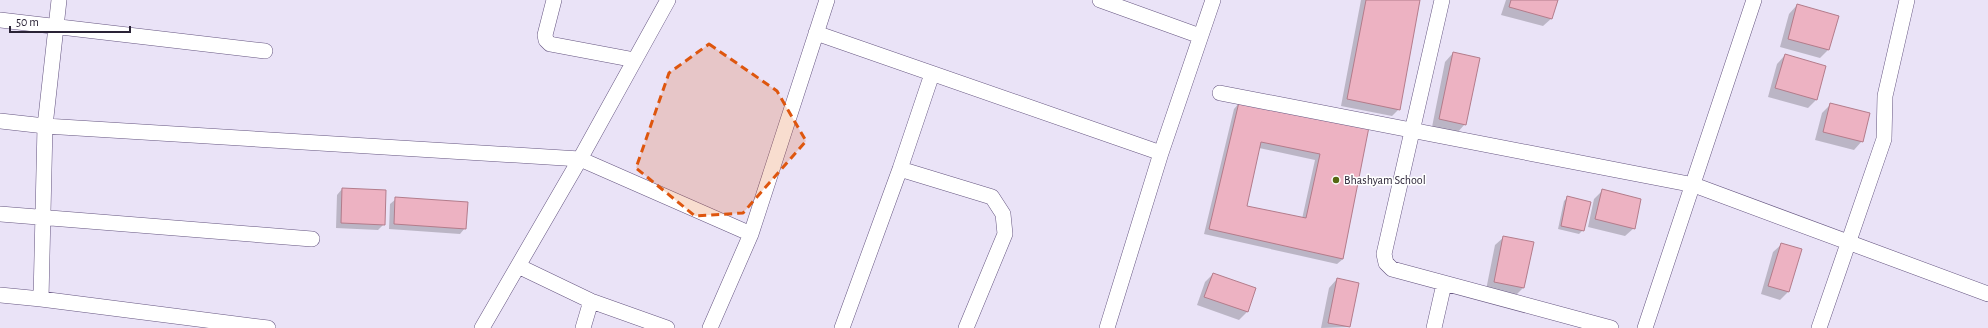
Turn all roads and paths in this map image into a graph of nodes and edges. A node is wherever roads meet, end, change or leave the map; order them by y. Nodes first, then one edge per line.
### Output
1 (59, 0) edge
2 (554, 0) edge
3 (668, 0) edge
4 (827, 0) edge
5 (1100, 0) edge
6 (1213, 0) edge
7 (1442, 0) edge
8 (1754, 0) edge
9 (1907, 0) edge
10 (0, 20) edge
11 (56, 26) junction
12 (816, 33) junction
13 (1200, 36) junction
14 (266, 51) dead end
15 (635, 60) junction
16 (932, 74) junction
17 (1220, 93) dead end
18 (0, 121) edge
19 (45, 126) junction
20 (1412, 131) junction
21 (1161, 153) junction
22 (580, 160) junction
23 (900, 170) junction
24 (1694, 185) junction
25 (0, 214) edge
26 (43, 217) junction
27 (751, 234) junction
28 (312, 239) dead end
29 (1849, 243) junction
30 (518, 266) junction
31 (1444, 284) junction
32 (1988, 294) edge
33 (0, 295) edge
34 (41, 299) junction
35 (591, 301) junction
36 (268, 328) edge
37 (482, 328) edge
38 (583, 328) edge
39 (667, 328) edge
40 (710, 328) edge
41 (842, 328) edge
42 (966, 328) edge
43 (1108, 328) edge
44 (1434, 328) edge
45 (1612, 328) edge
46 (1645, 328) edge
47 (1819, 328) edge

1 - 11 street
2 - 15 street
3 - 15 street
4 - 12 street
5 - 13 street
6 - 13 street
7 - 20 street
8 - 24 street
9 - 29 street
10 - 11 street
11 - 14 street
11 - 19 street
12 - 16 street
12 - 27 street
13 - 21 street
15 - 22 street
16 - 21 street
16 - 23 street
17 - 20 street
18 - 19 street
19 - 22 street
19 - 26 street
20 - 24 street
20 - 31 street
21 - 43 street
22 - 27 street
22 - 30 street
23 - 41 street
23 - 42 street
24 - 29 street
24 - 46 street
25 - 26 street
26 - 28 street
26 - 34 street
27 - 40 street
29 - 32 street
29 - 47 street
30 - 35 street
30 - 37 street
31 - 44 street
31 - 45 street
33 - 34 street
34 - 36 street
35 - 38 street
35 - 39 street

